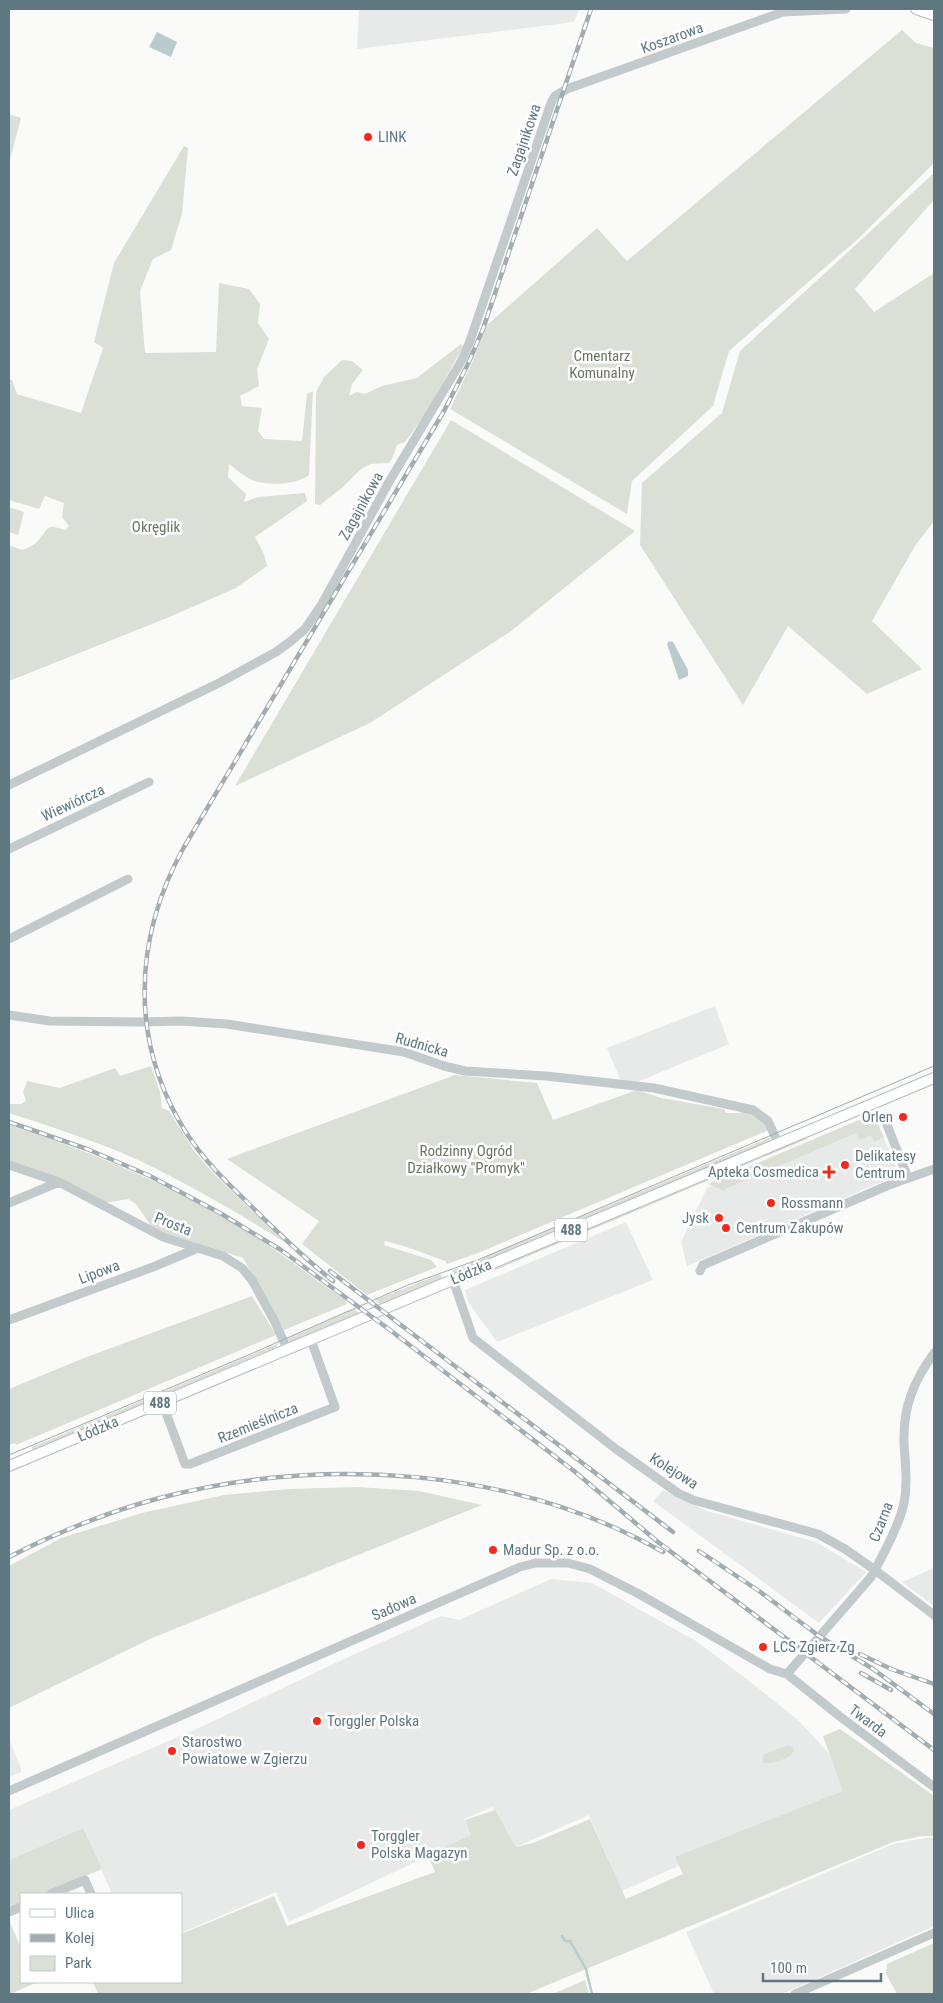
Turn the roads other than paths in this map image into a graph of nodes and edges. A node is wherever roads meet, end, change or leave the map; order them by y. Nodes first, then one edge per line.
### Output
1 (846, 9) edge
2 (916, 9) edge
3 (934, 14) edge
4 (567, 89) joint
5 (149, 782) dead end
6 (9, 785) edge
7 (9, 848) edge
8 (128, 879) dead end
9 (9, 939) edge
10 (9, 1015) edge
11 (934, 1078) edge
12 (886, 1125) dead end
13 (778, 1143) junction
14 (9, 1165) edge
15 (934, 1169) edge
16 (908, 1178) junction
17 (59, 1182) junction
18 (9, 1203) edge
19 (198, 1248) junction
20 (700, 1271) dead end
21 (453, 1280) junction
22 (9, 1320) edge
23 (311, 1340) junction
24 (287, 1350) junction
25 (934, 1353) edge
26 (162, 1402) junction
27 (9, 1466) edge
28 (875, 1570) junction
29 (934, 1615) edge
30 (787, 1674) junction
31 (934, 1787) edge
32 (9, 1791) edge
33 (53, 1893) edge
34 (91, 1893) edge
35 (934, 1934) edge
36 (795, 1994) edge

1 - 4 street, Koszarowa
2 - 3 main road
4 - 6 street, Zagajnikowa
5 - 7 street, Wiewiórcza
8 - 9 street
10 - 13 street, Rudnicka
11 - 13 main road, Łódzka / 488
12 - 16 street
13 - 21 main road, Łódzka / 488
14 - 17 street, Prosta
15 - 16 street
16 - 20 street
17 - 18 street
17 - 19 street, Prosta
19 - 22 street, Lipowa
19 - 24 street, Prosta
21 - 23 main road, Łódzka / 488
21 - 28 street, Kolejowa
23 - 24 main road, Łódzka / 488
23 - 26 street, Rzemieślnicza
24 - 26 main road, Łódzka / 488
25 - 28 street, Czarna
26 - 27 main road, Łódzka / 488
28 - 29 street, Kolejowa
28 - 30 street, Czarna
30 - 31 street, Twarda
30 - 32 street, Sadowa
33 - 34 street
35 - 36 street

